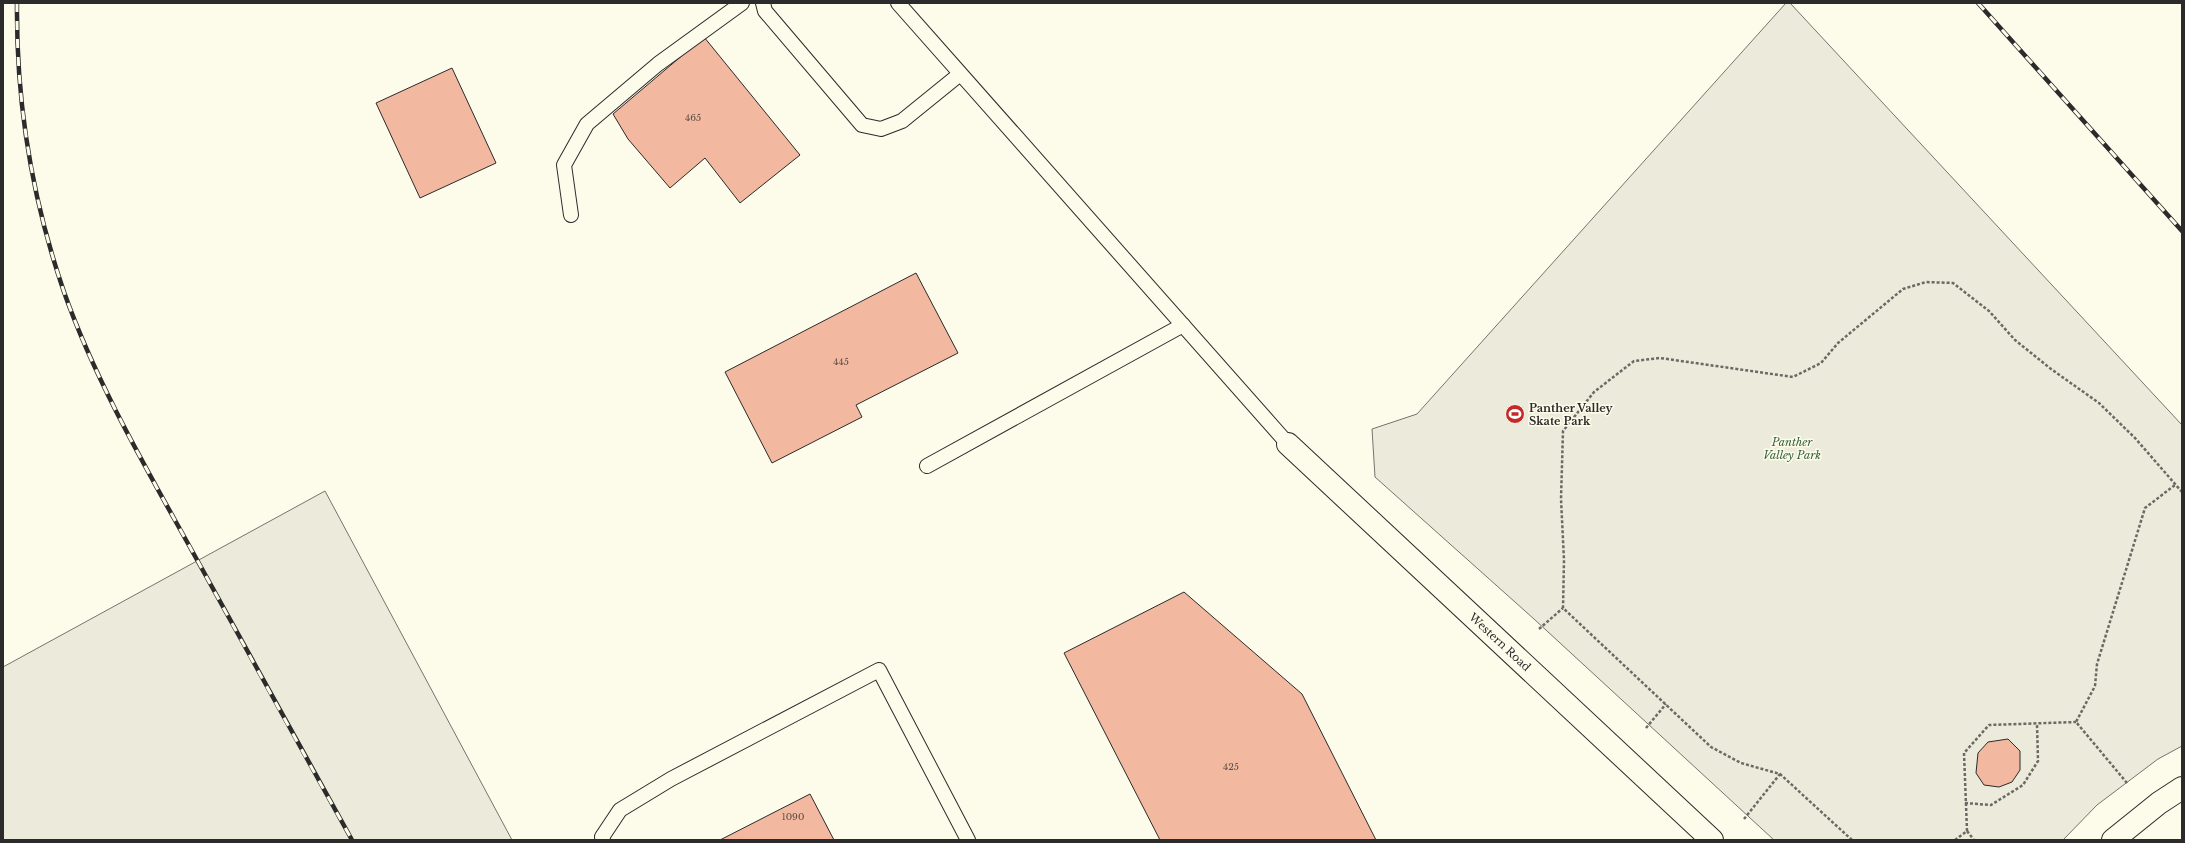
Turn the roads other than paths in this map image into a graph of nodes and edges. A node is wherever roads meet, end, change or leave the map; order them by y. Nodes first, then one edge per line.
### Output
1 (742, 3) edge
2 (763, 3) edge
3 (898, 3) edge
4 (960, 74) junction
5 (571, 215) dead end
6 (1183, 325) junction
7 (1288, 444) joint
8 (927, 466) dead end
9 (2182, 788) edge
10 (603, 840) edge
11 (968, 840) edge
12 (1712, 840) edge
13 (2113, 840) edge

1 - 5 lane
2 - 4 lane
3 - 4 lane
4 - 6 lane
6 - 7 lane
6 - 8 lane
7 - 12 street, Western Road
9 - 13 street
10 - 11 lane

